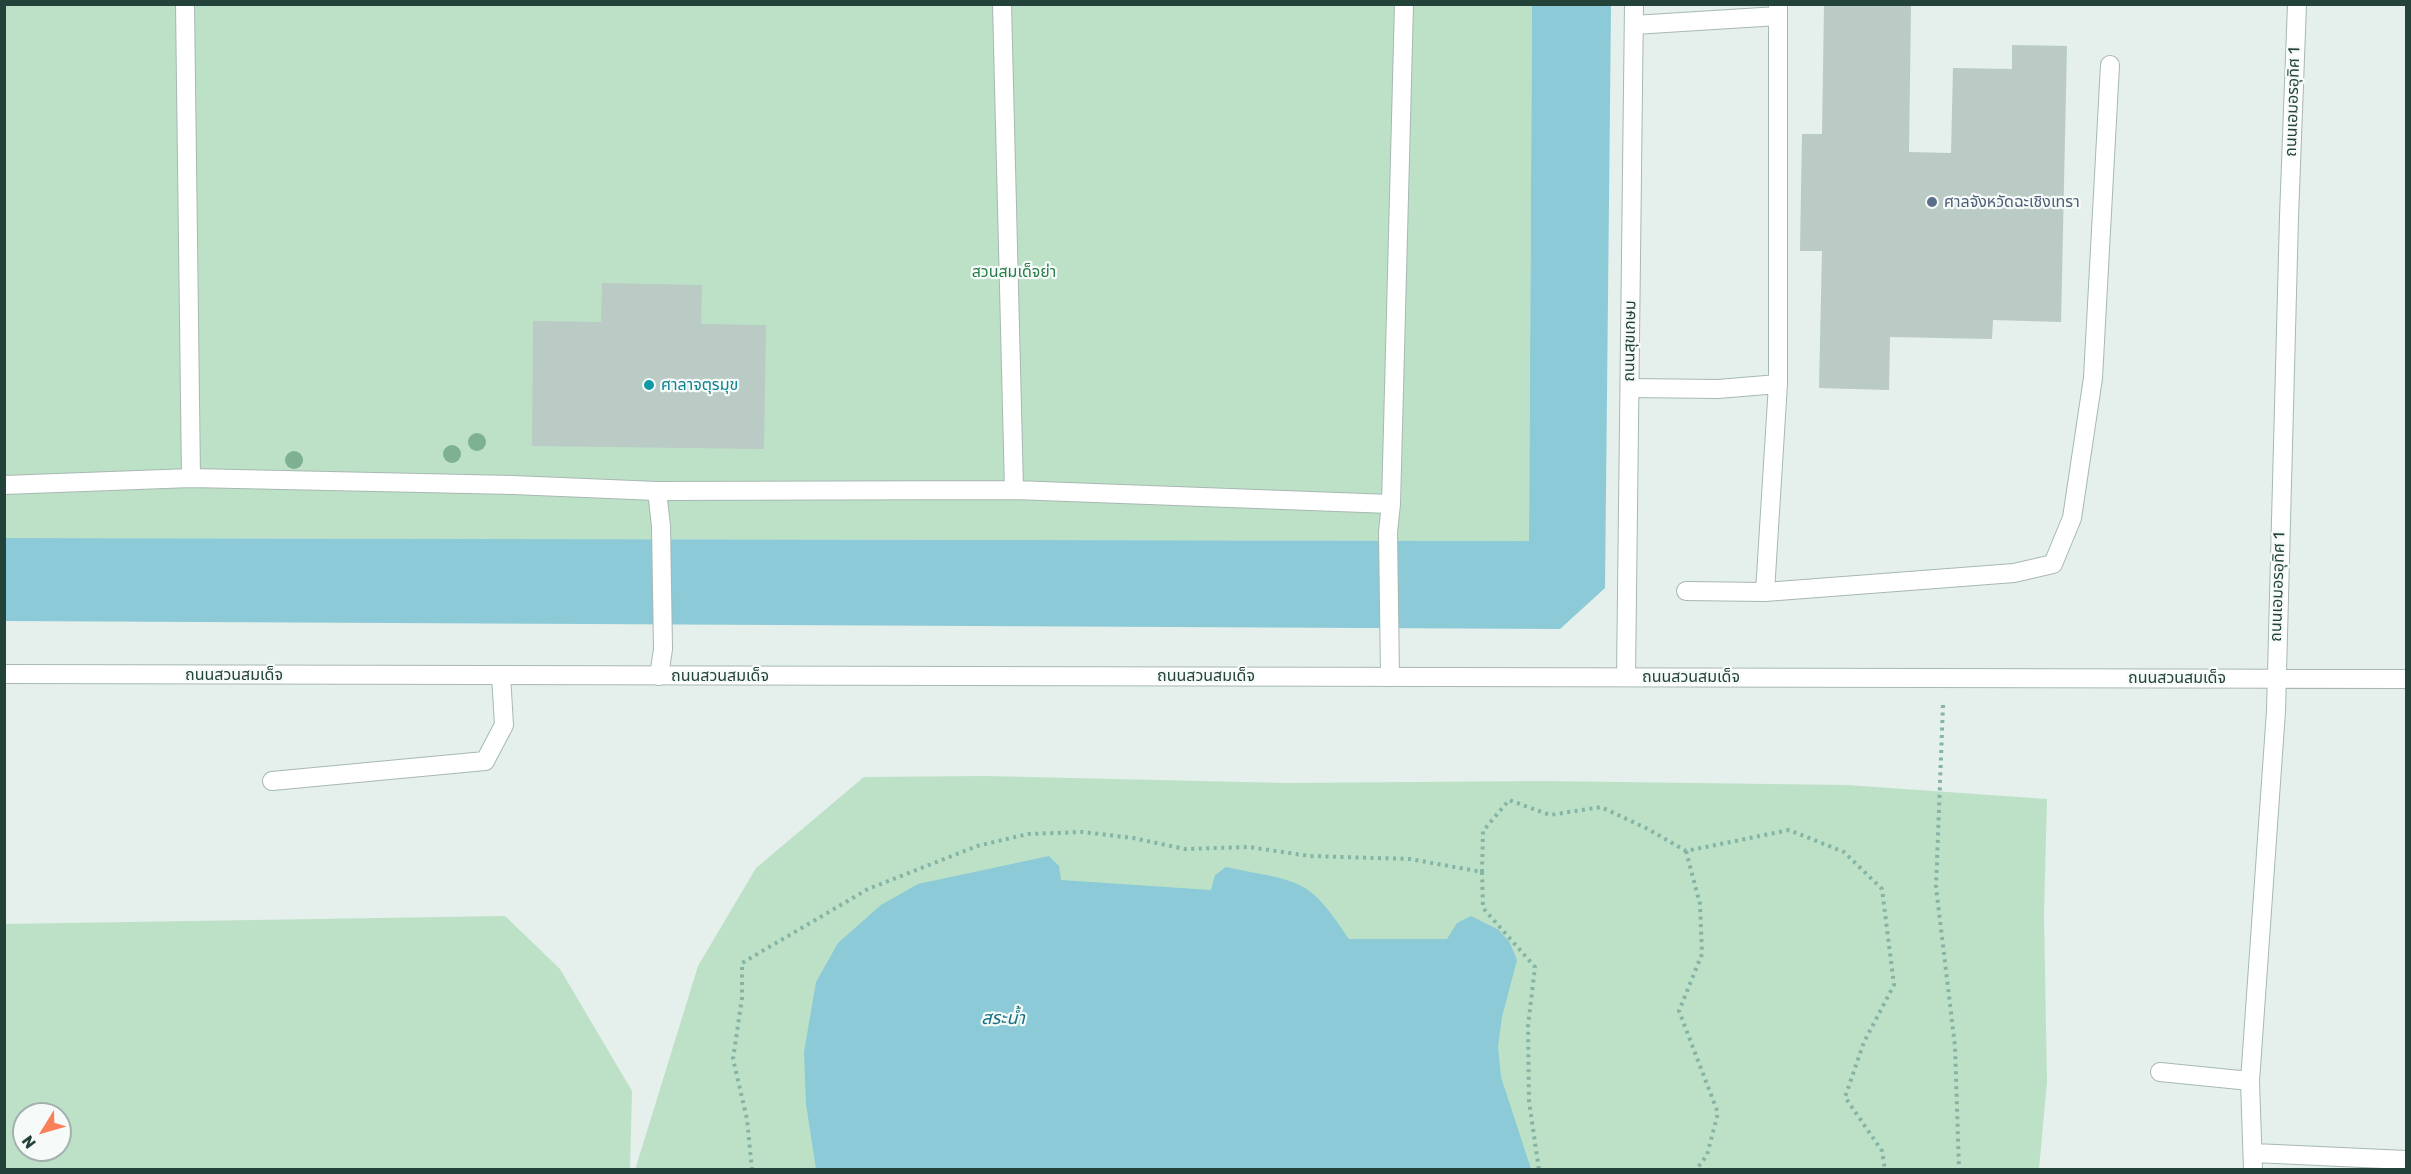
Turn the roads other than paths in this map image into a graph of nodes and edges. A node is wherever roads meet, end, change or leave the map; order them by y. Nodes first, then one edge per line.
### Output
1 (185, 4) edge
2 (1002, 4) edge
3 (1404, 4) edge
4 (1634, 4) edge
5 (2297, 4) edge
6 (1778, 10) edge
7 (1634, 25) junction
8 (2110, 65) dead end
9 (1778, 384) junction
10 (1630, 388) junction
11 (191, 478) junction
12 (4, 485) edge
13 (1014, 490) junction
14 (657, 491) junction
15 (1391, 504) junction
16 (1686, 591) dead end
17 (1765, 592) junction
18 (4, 674) edge
19 (501, 675) junction
20 (658, 676) junction
21 (1390, 676) junction
22 (1626, 677) junction
23 (2275, 678) junction
24 (2406, 679) edge
25 (272, 781) dead end
26 (2160, 1072) dead end
27 (2250, 1081) junction
28 (2406, 1160) edge
29 (2253, 1161) edge

1 - 11 street
2 - 13 street
3 - 15 street
4 - 7 street, ถนนสุขเกษม
5 - 23 street, ถนนเอมอรอุทิศ 1
6 - 7 street
6 - 9 street
7 - 10 street, ถนนสุขเกษม
8 - 17 street
9 - 10 street
9 - 17 street
10 - 22 street, ถนนสุขเกษม
11 - 12 street
11 - 14 street
13 - 14 street
13 - 15 street
14 - 20 street
15 - 21 street
16 - 17 street
18 - 19 street, ถนนสวนสมเด็จ
19 - 20 street, ถนนสวนสมเด็จ
19 - 25 street
20 - 21 street, ถนนสวนสมเด็จ
21 - 22 street, ถนนสวนสมเด็จ
22 - 23 street, ถนนสวนสมเด็จ
23 - 24 street, ถนนสวนสมเด็จ
23 - 27 street, ถนนเอมอรอุทิศ 1
26 - 27 street
27 - 29 street, ถนนเอมอรอุทิศ 1
28 - 29 street

